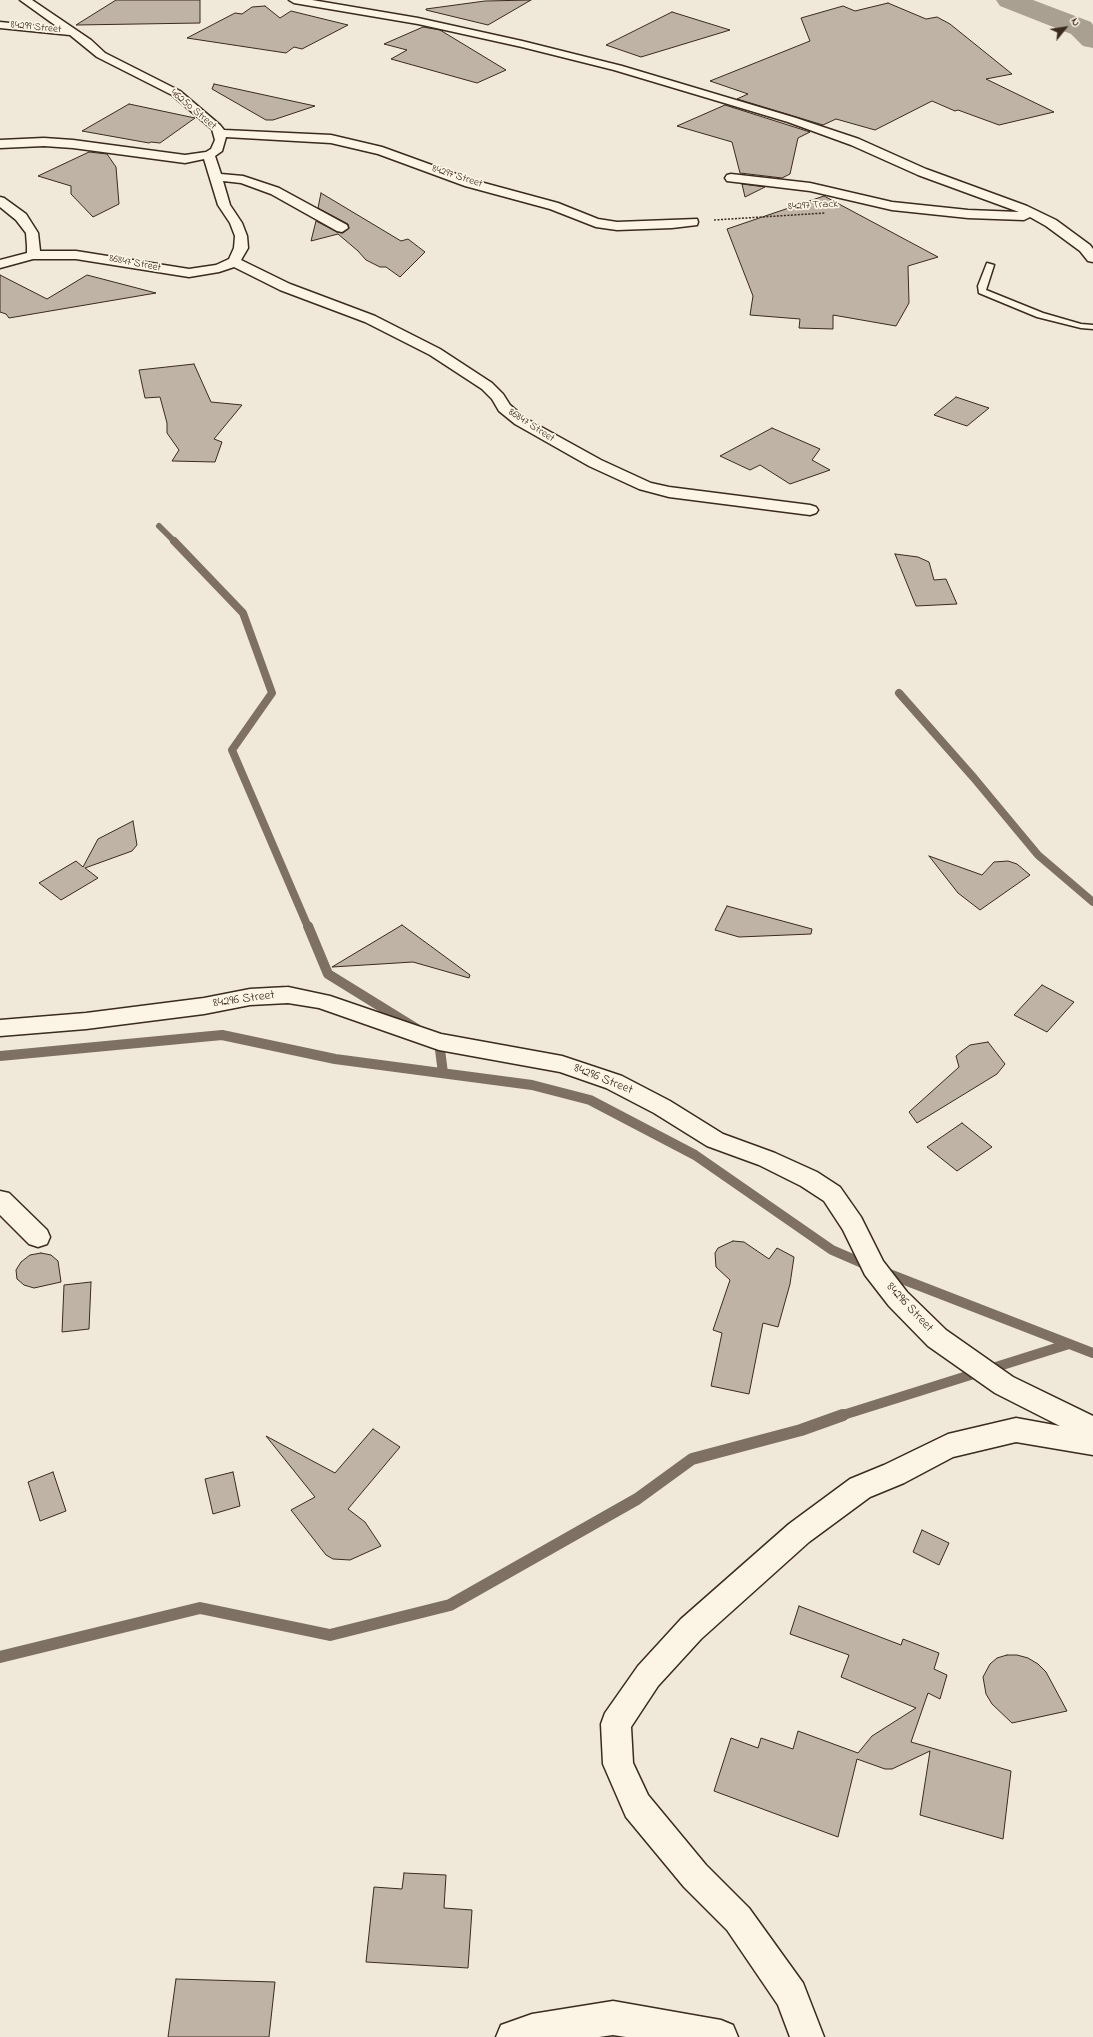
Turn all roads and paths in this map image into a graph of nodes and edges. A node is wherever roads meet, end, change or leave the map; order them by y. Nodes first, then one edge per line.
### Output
1 (25, 0) edge
2 (294, 0) edge
3 (0, 25) edge
4 (71, 32) junction
5 (220, 133) junction
6 (0, 144) edge
7 (209, 155) junction
8 (216, 177) junction
9 (731, 178) dead end
10 (0, 201) edge
11 (826, 213) dead end
12 (1040, 217) junction
13 (692, 222) joint
14 (342, 228) dead end
15 (33, 256) junction
16 (1093, 258) edge
17 (234, 262) junction
18 (0, 264) edge
19 (990, 265) dead end
20 (1093, 327) edge
21 (810, 510) dead end
22 (0, 1028) edge
23 (0, 1200) edge
24 (38, 1237) dead end
25 (1093, 1429) edge
26 (1093, 1443) edge
27 (513, 2037) edge
28 (721, 2037) edge
29 (807, 2037) edge

1 - 4 street, 46250 Street
2 - 12 street
3 - 4 street, 84299 Street
4 - 5 street, 46250 Street
5 - 7 street, 46250 Street
5 - 13 street, 84297 Street
6 - 7 street
7 - 8 street
8 - 14 street
8 - 17 street
9 - 12 street
10 - 15 street
11 - 13 path, 84297 Track
12 - 16 street
15 - 17 street, 86847 Street
15 - 18 street
17 - 21 street, 86847 Street
19 - 20 lane
22 - 25 street, 84296 Street
23 - 24 street
26 - 29 street
27 - 28 street

